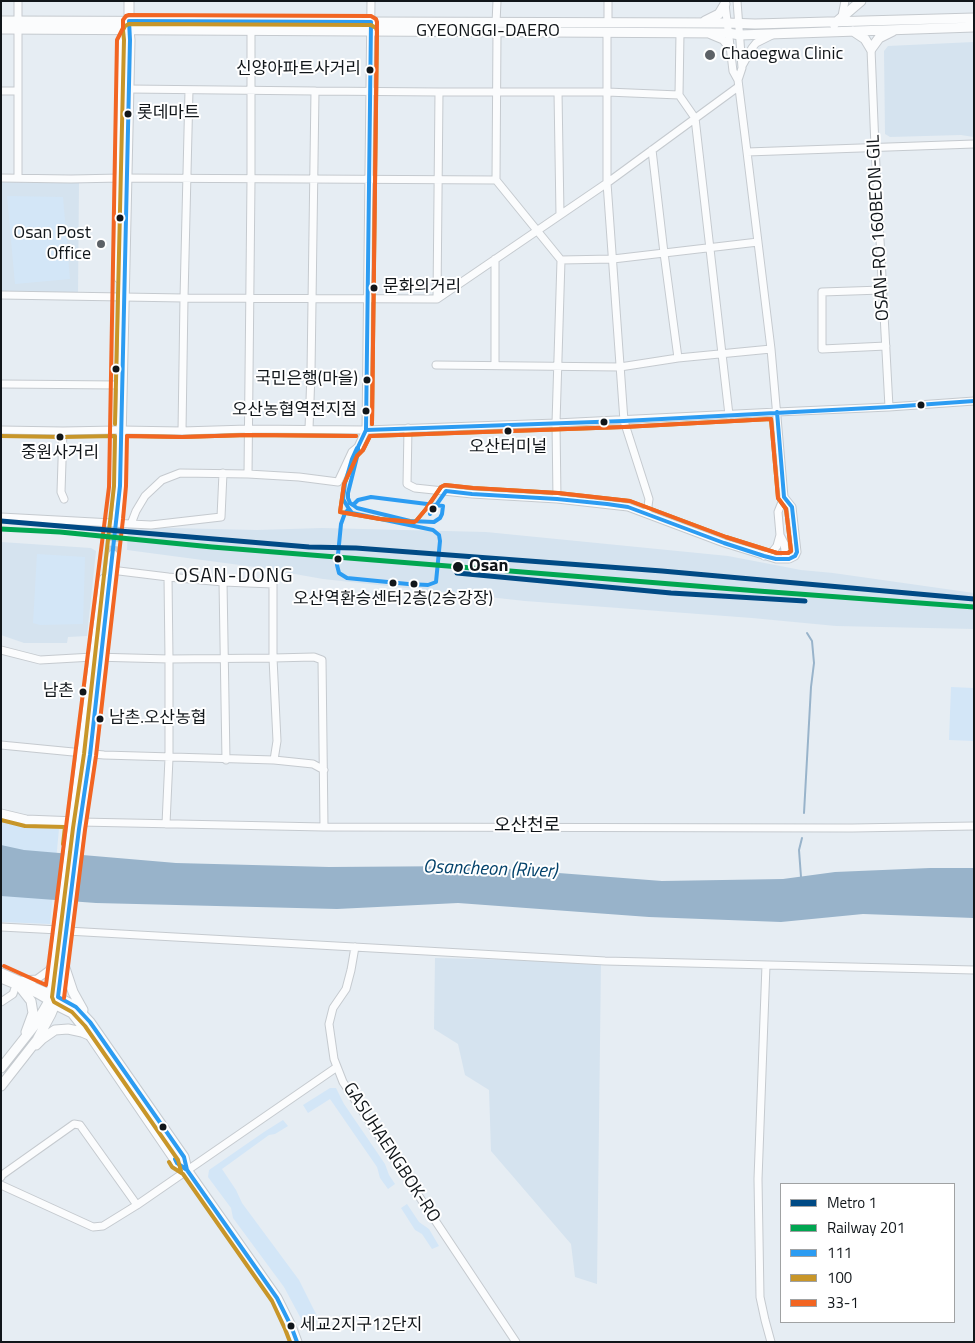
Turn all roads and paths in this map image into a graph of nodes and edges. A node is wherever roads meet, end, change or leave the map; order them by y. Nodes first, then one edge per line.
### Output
1 (18, 1) edge
2 (129, 1) edge
3 (371, 1) edge
4 (497, 1) edge
5 (608, 1) edge
6 (737, 1) edge
7 (845, 1) edge
8 (861, 1) edge
9 (725, 2) edge
10 (738, 11) junction
11 (974, 18) edge
12 (839, 19) junction
13 (1, 20) edge
14 (608, 23) junction
15 (702, 23) junction
16 (727, 23) junction
17 (739, 24) junction
18 (756, 24) junction
19 (18, 25) junction
20 (129, 26) junction
21 (371, 27) junction
22 (496, 27) junction
23 (974, 27) edge
24 (1, 29) edge
25 (896, 29) junction
26 (251, 31) junction
27 (853, 31) junction
28 (607, 32) junction
29 (828, 32) junction
30 (680, 33) junction
31 (706, 33) junction
32 (728, 33) junction
33 (776, 34) junction
34 (740, 35) junction
35 (730, 49) junction
36 (871, 50) junction
37 (742, 66) junction
38 (738, 84) junction
39 (129, 89) junction
40 (1, 90) edge
41 (189, 90) junction
42 (18, 91) junction
43 (250, 91) junction
44 (314, 91) junction
45 (370, 92) junction
46 (440, 92) junction
47 (558, 92) junction
48 (607, 92) junction
49 (497, 93) junction
50 (679, 95) junction
51 (695, 118) junction
52 (974, 144) edge
53 (875, 147) junction
54 (652, 150) junction
55 (748, 152) junction
56 (1, 178) edge
57 (18, 178) junction
58 (124, 178) junction
59 (187, 178) junction
60 (251, 180) junction
61 (314, 180) junction
62 (368, 180) junction
63 (438, 180) junction
64 (496, 180) junction
65 (607, 183) junction
66 (560, 215) junction
67 (537, 231) junction
68 (758, 242) junction
69 (710, 248) junction
70 (664, 253) junction
71 (496, 259) junction
72 (613, 259) junction
73 (561, 260) junction
74 (882, 290) junction
75 (1, 295) edge
76 (121, 297) junction
77 (184, 298) junction
78 (250, 298) junction
79 (312, 299) junction
80 (368, 299) junction
81 (437, 299) junction
82 (886, 346) junction
83 (771, 349) junction
84 (723, 354) junction
85 (678, 358) junction
86 (436, 365) dead end
87 (495, 365) junction
88 (557, 366) junction
89 (620, 367) junction
90 (1, 384) edge
91 (117, 385) junction
92 (974, 401) edge
93 (889, 407) junction
94 (777, 412) junction
95 (729, 414) junction
96 (624, 421) junction
97 (556, 423) junction
98 (408, 428) junction
99 (248, 429) junction
100 (1, 430) edge
101 (119, 430) junction
102 (309, 430) junction
103 (366, 430) junction
104 (63, 431) junction
105 (182, 431) junction
106 (223, 473) junction
107 (248, 474) junction
108 (784, 497) junction
109 (64, 499) dead end
110 (557, 499) junction
111 (647, 513) junction
112 (1, 517) edge
113 (114, 518) tunnel mouth
114 (131, 524) junction
115 (780, 535) junction
116 (764, 556) junction
117 (786, 559) junction
118 (111, 570) junction
119 (168, 577) junction
120 (223, 582) junction
121 (1, 650) edge
122 (97, 657) junction
123 (273, 658) junction
124 (169, 659) junction
125 (224, 659) junction
126 (1, 746) edge
127 (86, 754) junction
128 (169, 758) junction
129 (226, 760) junction
130 (274, 760) junction
131 (324, 770) junction
132 (1, 814) edge
133 (166, 824) junction
134 (76, 825) junction
135 (974, 826) edge
136 (324, 827) junction
137 (1, 927) edge
138 (63, 927) junction
139 (355, 947) junction
140 (59, 961) junction
141 (766, 965) junction
142 (974, 970) edge
143 (1, 972) edge
144 (1, 979) edge
145 (19, 984) junction
146 (53, 999) junction
147 (1, 1002) edge
148 (90, 1022) junction
149 (91, 1037) junction
150 (18, 1047) junction
151 (21, 1062) junction
152 (337, 1067) junction
153 (1, 1068) edge
154 (1, 1086) edge
155 (187, 1170) junction
156 (1, 1177) edge
157 (1, 1185) edge
158 (137, 1204) junction
159 (297, 1342) edge
160 (516, 1342) edge
161 (771, 1342) edge

1 - 19 street
2 - 20 main road
3 - 21 street
4 - 22 street
5 - 14 street
6 - 10 street
7 - 12 street
8 - 12 main road
9 - 15 main road
9 - 16 street
10 - 17 street
10 - 18 street
11 - 12 main road, GYEONGGI-DAERO
12 - 18 main road, GYEONGGI-DAERO
12 - 29 main road
13 - 19 main road, GYEONGGI-DAERO
14 - 15 main road, GYEONGGI-DAERO
14 - 22 main road, GYEONGGI-DAERO
15 - 16 main road, GYEONGGI-DAERO
16 - 17 main road, GYEONGGI-DAERO
16 - 32 street
17 - 18 main road, GYEONGGI-DAERO
17 - 34 street
19 - 20 main road, GYEONGGI-DAERO
19 - 24 main road, GYEONGGI-DAERO
19 - 42 street
20 - 21 main road, GYEONGGI-DAERO
20 - 26 main road, GYEONGGI-DAERO
20 - 39 main road
20 - 58 main road
21 - 22 main road, GYEONGGI-DAERO
21 - 26 main road, GYEONGGI-DAERO
21 - 45 street
22 - 28 main road, GYEONGGI-DAERO
22 - 49 street
23 - 25 main road, GYEONGGI-DAERO
25 - 27 main road, GYEONGGI-DAERO
25 - 36 main road
26 - 43 street
27 - 29 main road, GYEONGGI-DAERO
27 - 36 main road
28 - 30 main road, GYEONGGI-DAERO
28 - 48 street
29 - 33 main road, GYEONGGI-DAERO
30 - 31 main road, GYEONGGI-DAERO
30 - 50 street
31 - 32 main road, GYEONGGI-DAERO
31 - 35 street
32 - 34 main road, GYEONGGI-DAERO
32 - 35 street
33 - 34 main road, GYEONGGI-DAERO
33 - 37 street
34 - 37 street
35 - 38 street
36 - 53 street, OSAN-RO 160BEON-GIL
37 - 38 street
38 - 51 street
38 - 55 street
39 - 41 street
39 - 58 main road
40 - 42 street
41 - 43 street
41 - 59 street
42 - 57 street
43 - 44 street
43 - 60 street
44 - 45 street
44 - 61 street
45 - 46 street
45 - 62 street
46 - 49 street
46 - 63 street
47 - 48 street
47 - 49 street
47 - 66 street
48 - 50 street
48 - 65 street
49 - 64 street
50 - 51 street
51 - 54 street
51 - 69 street
52 - 53 street
53 - 55 street
53 - 74 street, OSAN-RO 160BEON-GIL
54 - 65 street
54 - 70 street
55 - 68 street
56 - 57 street
57 - 58 street
58 - 59 street
58 - 76 main road
59 - 60 street
59 - 77 street
60 - 61 street
60 - 78 street
61 - 62 street
61 - 79 street
62 - 63 street
62 - 80 street
63 - 64 street
63 - 81 street
64 - 67 street
65 - 66 street
65 - 72 street
66 - 67 street
67 - 71 street
67 - 73 street
68 - 69 street
68 - 83 street
69 - 70 street
69 - 84 street
70 - 72 street
70 - 85 street
71 - 81 street
71 - 87 street
72 - 73 street
72 - 89 street
73 - 88 street
74 - 82 street, OSAN-RO 160BEON-GIL
74 - 82 street
75 - 76 street
76 - 77 street
76 - 91 main road
76 - 101 main road
77 - 78 street
77 - 105 street
78 - 79 street
78 - 99 street
79 - 80 street
79 - 102 street
80 - 81 street
80 - 103 street
82 - 93 street, OSAN-RO 160BEON-GIL
83 - 84 street
83 - 94 street
84 - 85 street
84 - 95 street
85 - 89 street
86 - 87 street
87 - 88 street
88 - 89 street
88 - 97 street
89 - 96 street
90 - 91 street
91 - 101 main road
92 - 93 street
93 - 94 street
94 - 95 street
94 - 108 street
95 - 96 street
96 - 97 street
96 - 111 street
97 - 98 street
97 - 110 street
98 - 103 street
98 - 110 street
99 - 102 street
99 - 105 street
99 - 107 street
100 - 104 street
101 - 104 street
101 - 105 street
101 - 113 main road
102 - 103 street
103 - 107 street
104 - 109 street
106 - 107 street
106 - 114 street
106 - 114 street
108 - 115 street
108 - 117 street
110 - 111 street
111 - 116 street
112 - 114 street
115 - 116 street
115 - 117 street
116 - 117 street
118 - 119 street
118 - 122 main road
118 - 122 main road
119 - 120 street
119 - 124 street
120 - 123 street
120 - 125 street
121 - 122 street
122 - 124 street
122 - 127 main road
123 - 125 street
123 - 130 street
123 - 131 street
124 - 125 street
124 - 128 street
125 - 129 street
126 - 127 street
127 - 128 street
127 - 134 main road
128 - 129 street
128 - 133 street
129 - 130 street
130 - 131 street
131 - 136 street
132 - 134 main road, 오산천로
133 - 134 street, 오산천로
133 - 136 street, 오산천로
134 - 138 main road
135 - 136 street, 오산천로
137 - 138 street
138 - 139 street
138 - 140 main road
139 - 141 street
139 - 152 street, GASUHAENGBOK-RO
140 - 145 street
140 - 146 main road
140 - 148 main road
141 - 142 street
141 - 161 street
143 - 145 street
144 - 145 street
145 - 146 street
145 - 147 street
145 - 150 main road
146 - 148 main road
146 - 149 main road
146 - 150 main road
146 - 151 main road
148 - 155 main road
149 - 151 main road
149 - 155 main road
150 - 153 main road
151 - 154 main road
152 - 155 street
152 - 160 street, GASUHAENGBOK-RO
155 - 158 street
155 - 159 main road
156 - 158 street
157 - 158 street

